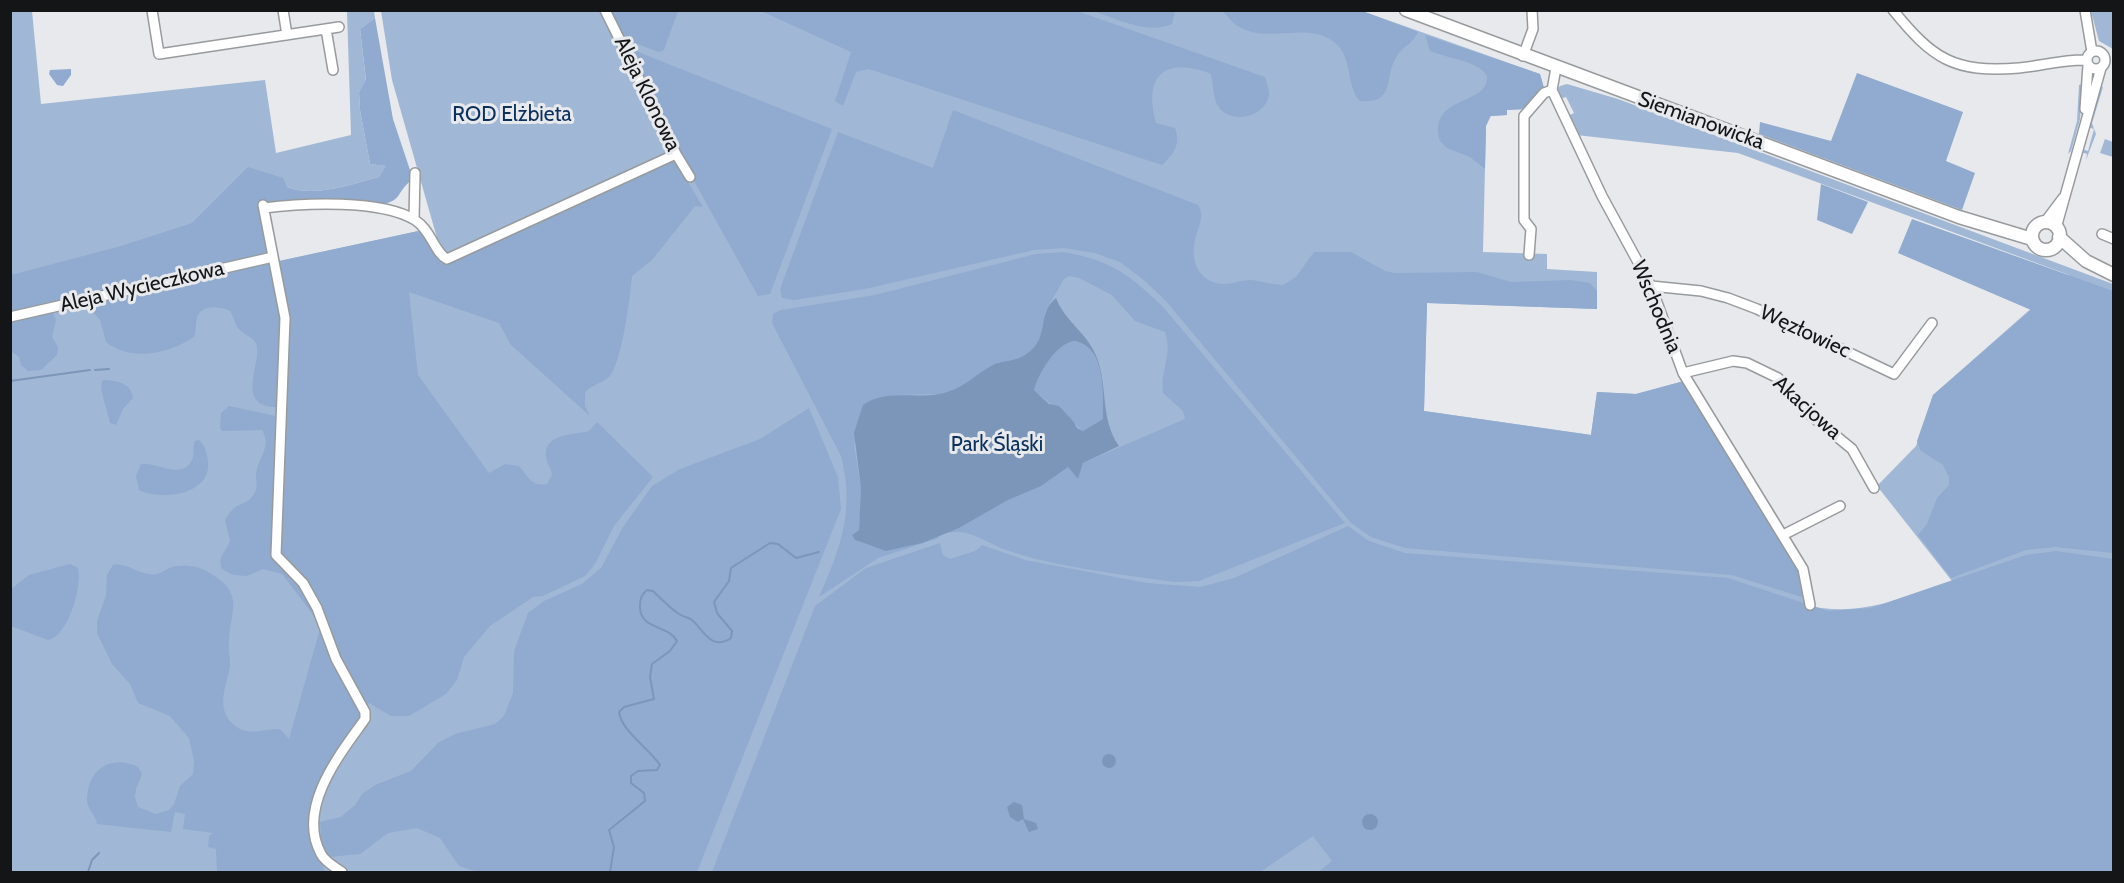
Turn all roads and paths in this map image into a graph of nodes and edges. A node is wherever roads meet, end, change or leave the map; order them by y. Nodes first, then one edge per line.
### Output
1 (152, 10) edge
2 (283, 10) edge
3 (605, 10) edge
4 (1406, 10) edge
5 (1532, 10) edge
6 (1893, 10) edge
7 (2085, 10) edge
8 (339, 27) dead end
9 (326, 29) junction
10 (287, 35) junction
11 (1523, 56) junction
12 (2109, 58) edge
13 (2089, 59) junction
14 (1556, 68) junction
15 (2101, 68) junction
16 (333, 70) dead end
17 (1552, 90) junction
18 (2085, 121) junction
19 (676, 154) junction
20 (415, 173) dead end
21 (690, 177) dead end
22 (414, 219) junction
23 (2047, 234) junction
24 (2102, 234) dead end
25 (2114, 238) edge
26 (1529, 255) dead end
27 (273, 257) junction
28 (2114, 275) edge
29 (1651, 286) junction
30 (10, 317) edge
31 (1932, 323) dead end
32 (1683, 373) junction
33 (1874, 488) dead end
34 (1840, 506) dead end
35 (1783, 535) junction
36 (1810, 605) dead end
37 (342, 873) edge

1 - 10 street
2 - 10 street
3 - 19 street, Aleja Klonowa
4 - 11 street, Siemianowicka
5 - 11 street
6 - 13 street
7 - 13 street
8 - 9 street
9 - 10 street
9 - 16 street
11 - 14 street, Siemianowicka
12 - 13 street
12 - 15 street
13 - 15 street
13 - 18 street
14 - 17 street
14 - 23 street, Siemianowicka
15 - 18 street
17 - 26 street
17 - 29 street, Wschodnia
18 - 23 street
19 - 21 street, Aleja Klonowa
19 - 22 street
20 - 22 street
22 - 27 street
23 - 28 street, Siemianowicka
24 - 25 street
27 - 30 street, Aleja Wycieczkowa
27 - 37 street
29 - 31 street, Węzłowiec
29 - 32 street, Wschodnia
32 - 33 street, Akacjowa
32 - 35 street, Wschodnia
34 - 35 street
35 - 36 street, Wschodnia

